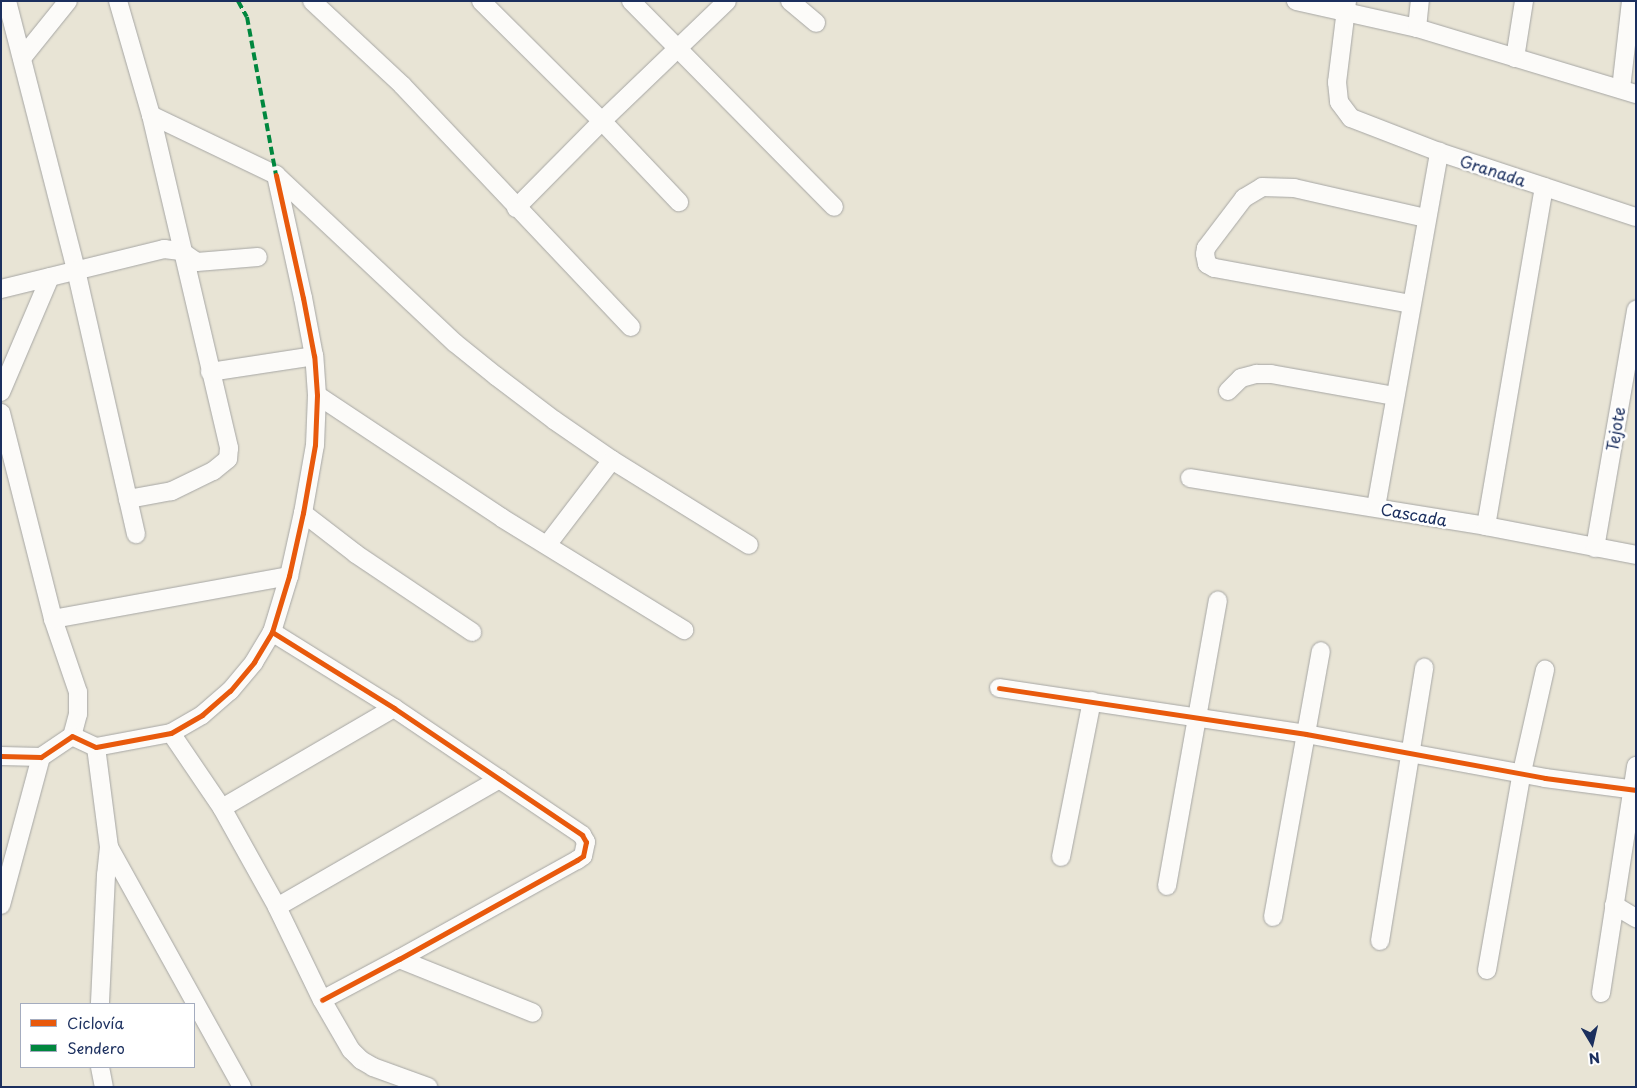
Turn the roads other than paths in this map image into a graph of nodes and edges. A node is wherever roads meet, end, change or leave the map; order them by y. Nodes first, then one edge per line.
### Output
1 (8, 1) edge
2 (68, 1) edge
3 (118, 1) edge
4 (312, 1) edge
5 (482, 1) edge
6 (631, 1) edge
7 (727, 1) edge
8 (790, 1) edge
9 (1296, 1) edge
10 (1420, 1) edge
11 (1524, 1) edge
12 (1631, 1) edge
13 (1346, 7) edge
14 (816, 23) dead end
15 (1417, 28) junction
16 (677, 49) junction
17 (22, 58) junction
18 (1515, 58) junction
19 (1628, 91) edge
20 (151, 115) junction
21 (602, 121) junction
22 (1438, 152) junction
23 (276, 175) junction
24 (1544, 187) junction
25 (679, 202) dead end
26 (834, 207) dead end
27 (516, 208) junction
28 (1636, 217) edge
29 (1426, 218) junction
30 (181, 251) junction
31 (258, 257) dead end
32 (76, 270) junction
33 (50, 277) junction
34 (1, 289) edge
35 (1411, 304) junction
36 (1636, 310) edge
37 (630, 327) dead end
38 (314, 356) junction
39 (210, 372) junction
40 (1, 392) edge
41 (1228, 392) dead end
42 (317, 395) junction
43 (1395, 396) junction
44 (1, 413) edge
45 (612, 460) junction
46 (1190, 478) dead end
47 (128, 500) junction
48 (1376, 507) junction
49 (303, 513) junction
50 (1486, 526) junction
51 (136, 534) dead end
52 (547, 545) junction
53 (748, 545) dead end
54 (1595, 548) junction
55 (1636, 555) edge
56 (289, 576) junction
57 (1218, 601) dead end
58 (53, 619) junction
59 (684, 630) dead end
60 (272, 632) junction
61 (472, 632) dead end
62 (1321, 651) dead end
63 (1424, 668) dead end
64 (1545, 670) dead end
65 (1000, 688) dead end
66 (1092, 701) junction
67 (394, 708) junction
68 (1196, 717) junction
69 (171, 733) junction
70 (1306, 734) junction
71 (72, 736) junction
72 (96, 746) junction
73 (1410, 752) junction
74 (1, 756) edge
75 (41, 757) junction
76 (1636, 766) edge
77 (1522, 772) junction
78 (500, 779) junction
79 (1633, 790) edge
80 (222, 808) junction
81 (109, 847) junction
82 (1061, 858) dead end
83 (1167, 886) dead end
84 (1, 905) edge
85 (1614, 905) junction
86 (277, 907) junction
87 (1273, 917) dead end
88 (1636, 918) edge
89 (1380, 941) dead end
90 (399, 960) junction
91 (1487, 970) dead end
92 (1601, 993) dead end
93 (322, 1000) junction
94 (100, 1003) edge
95 (533, 1013) dead end
96 (100, 1068) edge
97 (104, 1087) edge
98 (242, 1087) edge
99 (428, 1087) edge

1 - 17 street
2 - 17 street
3 - 20 street
4 - 27 street
5 - 21 street
6 - 16 street
7 - 16 street
8 - 14 street
9 - 13 street
10 - 15 street
11 - 18 street
12 - 19 street
13 - 15 street
13 - 22 street, Granada
15 - 18 street
16 - 21 street
16 - 26 street
17 - 32 street
18 - 19 street
20 - 23 street
20 - 30 street
21 - 25 street
21 - 27 street
22 - 24 street, Granada
22 - 29 street
23 - 38 street
23 - 45 street
24 - 28 street, Granada
24 - 50 street
27 - 37 street
29 - 35 street
29 - 35 street
30 - 31 street
30 - 32 street
30 - 39 street
32 - 33 street
32 - 47 street
33 - 34 street
33 - 40 street
35 - 43 street
36 - 54 street, Tejote
38 - 39 street
38 - 42 street
39 - 47 street
41 - 43 street
42 - 49 street
42 - 52 street
43 - 48 street
44 - 58 street
45 - 52 street
45 - 53 street
46 - 48 street, Cascada
47 - 51 street
48 - 50 street, Cascada
49 - 56 street
49 - 61 street
50 - 54 street, Cascada
52 - 59 street
54 - 55 street, Cascada
56 - 58 street
56 - 60 street
57 - 68 street
58 - 71 street
60 - 67 street
60 - 69 street
62 - 70 street
63 - 73 street
64 - 77 street
65 - 66 street
66 - 68 street
66 - 82 street
67 - 78 street
67 - 80 street
68 - 70 street
68 - 83 street
69 - 72 street
69 - 80 street
70 - 73 street
70 - 87 street
71 - 72 street
71 - 75 street
72 - 81 street
73 - 77 street
73 - 89 street
74 - 75 street
75 - 84 street
76 - 79 street
77 - 79 street
77 - 91 street
78 - 86 street
78 - 90 street
79 - 85 street
80 - 86 street
81 - 94 street
81 - 98 street
85 - 88 street
85 - 92 street
86 - 93 street
90 - 93 street
90 - 95 street
93 - 99 street
96 - 97 street

